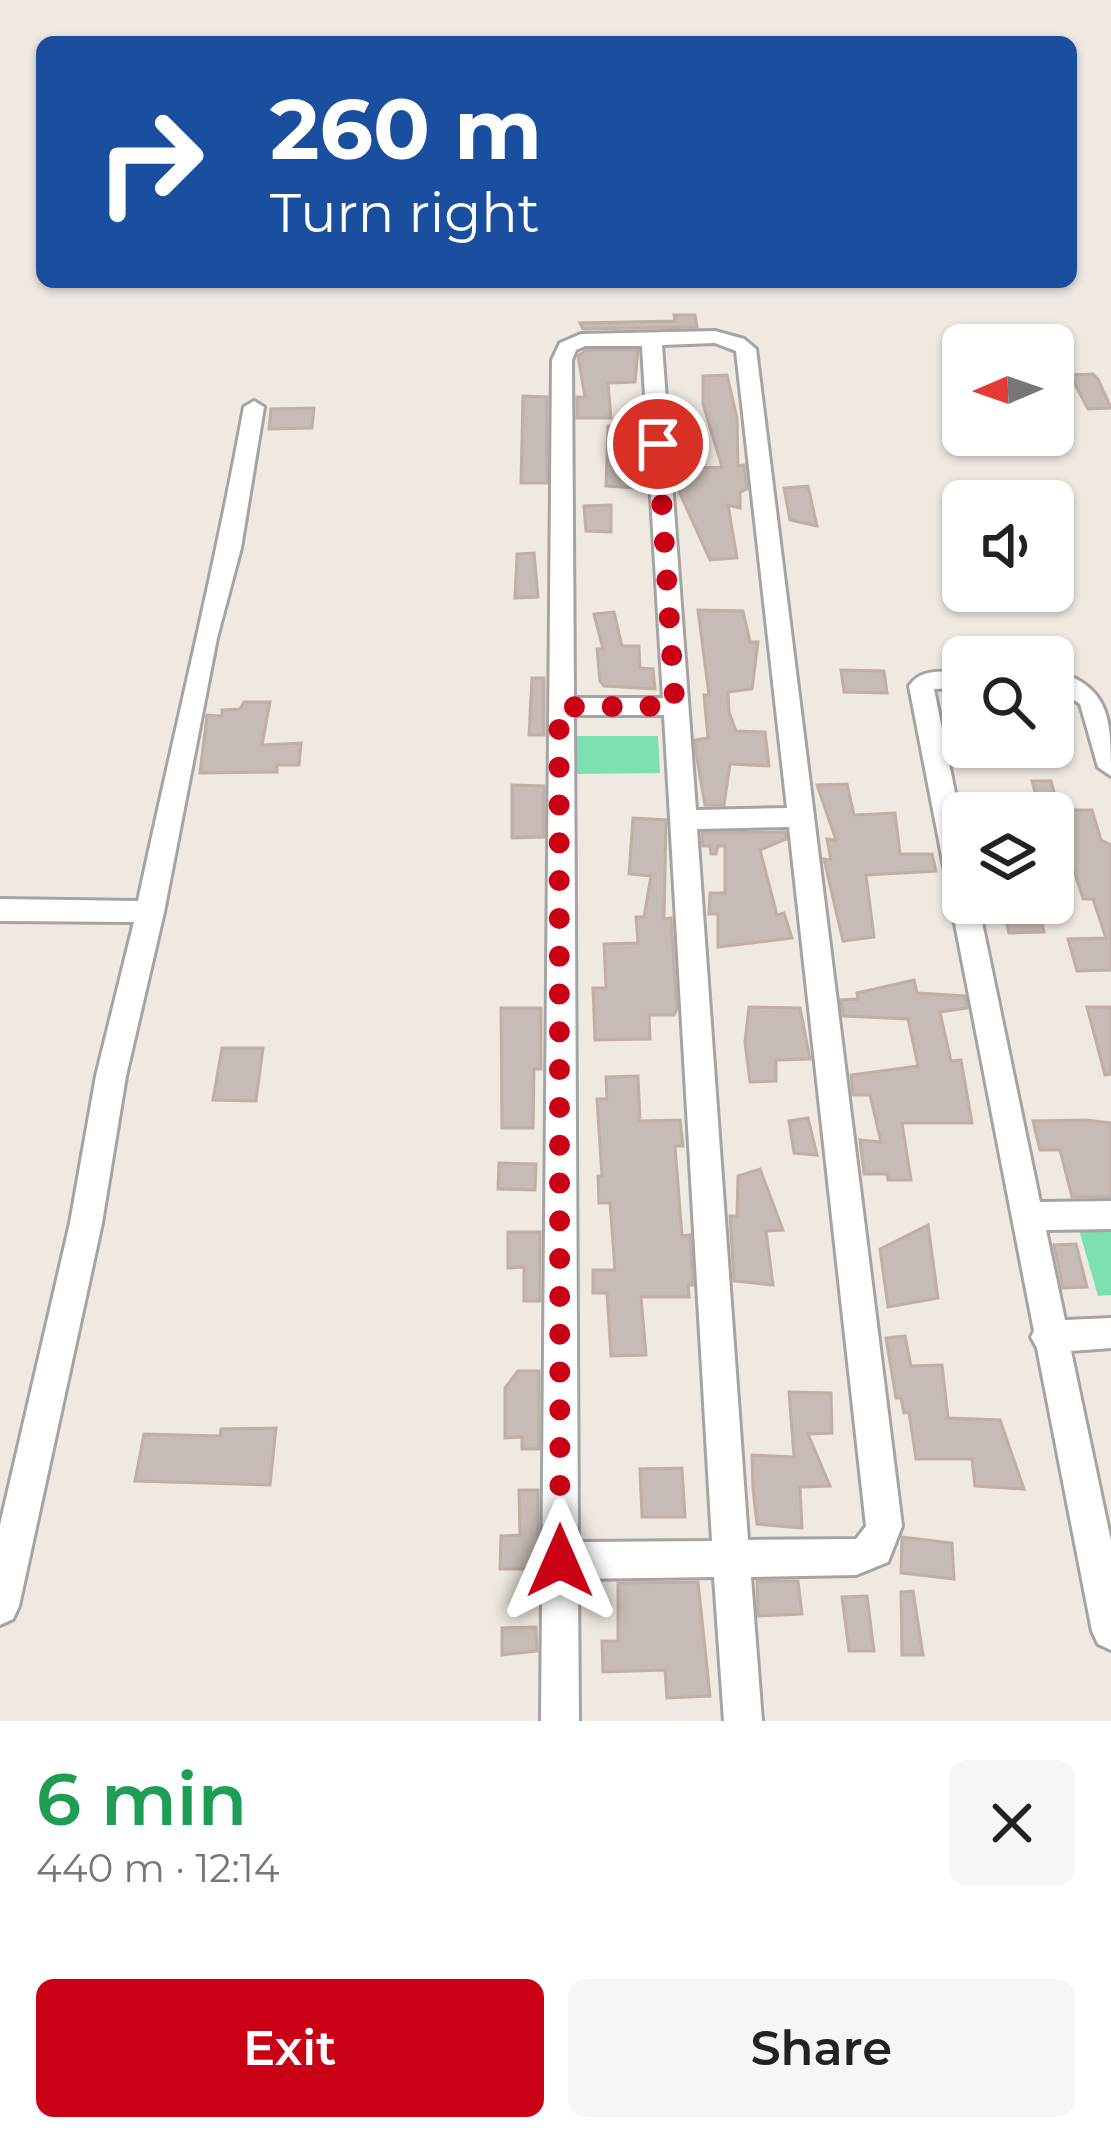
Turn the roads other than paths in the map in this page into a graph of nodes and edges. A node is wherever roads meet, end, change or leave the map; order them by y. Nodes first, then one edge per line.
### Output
1 (652, 340) junction
2 (254, 407) dead end
3 (942, 681) edge
4 (1074, 682) edge
5 (675, 706) junction
6 (559, 707) junction
7 (1111, 767) edge
8 (942, 794) edge
9 (802, 817) junction
10 (682, 820) junction
11 (0, 910) edge
12 (150, 911) junction
13 (968, 924) edge
14 (1111, 1215) edge
15 (1026, 1216) junction
16 (1111, 1333) edge
17 (1048, 1336) junction
18 (731, 1558) junction
19 (560, 1561) junction
20 (0, 1606) edge
21 (1111, 1630) edge
22 (743, 1721) edge

1 - 5 street
1 - 6 street
1 - 9 street
2 - 12 street
3 - 8 street
4 - 7 street
5 - 6 street
5 - 10 street
6 - 19 street
9 - 10 street
9 - 18 street
10 - 18 street
11 - 12 street
12 - 20 street
13 - 15 street
14 - 15 street
15 - 17 street
16 - 17 street
17 - 21 street
18 - 19 street
18 - 19 street
18 - 22 street

